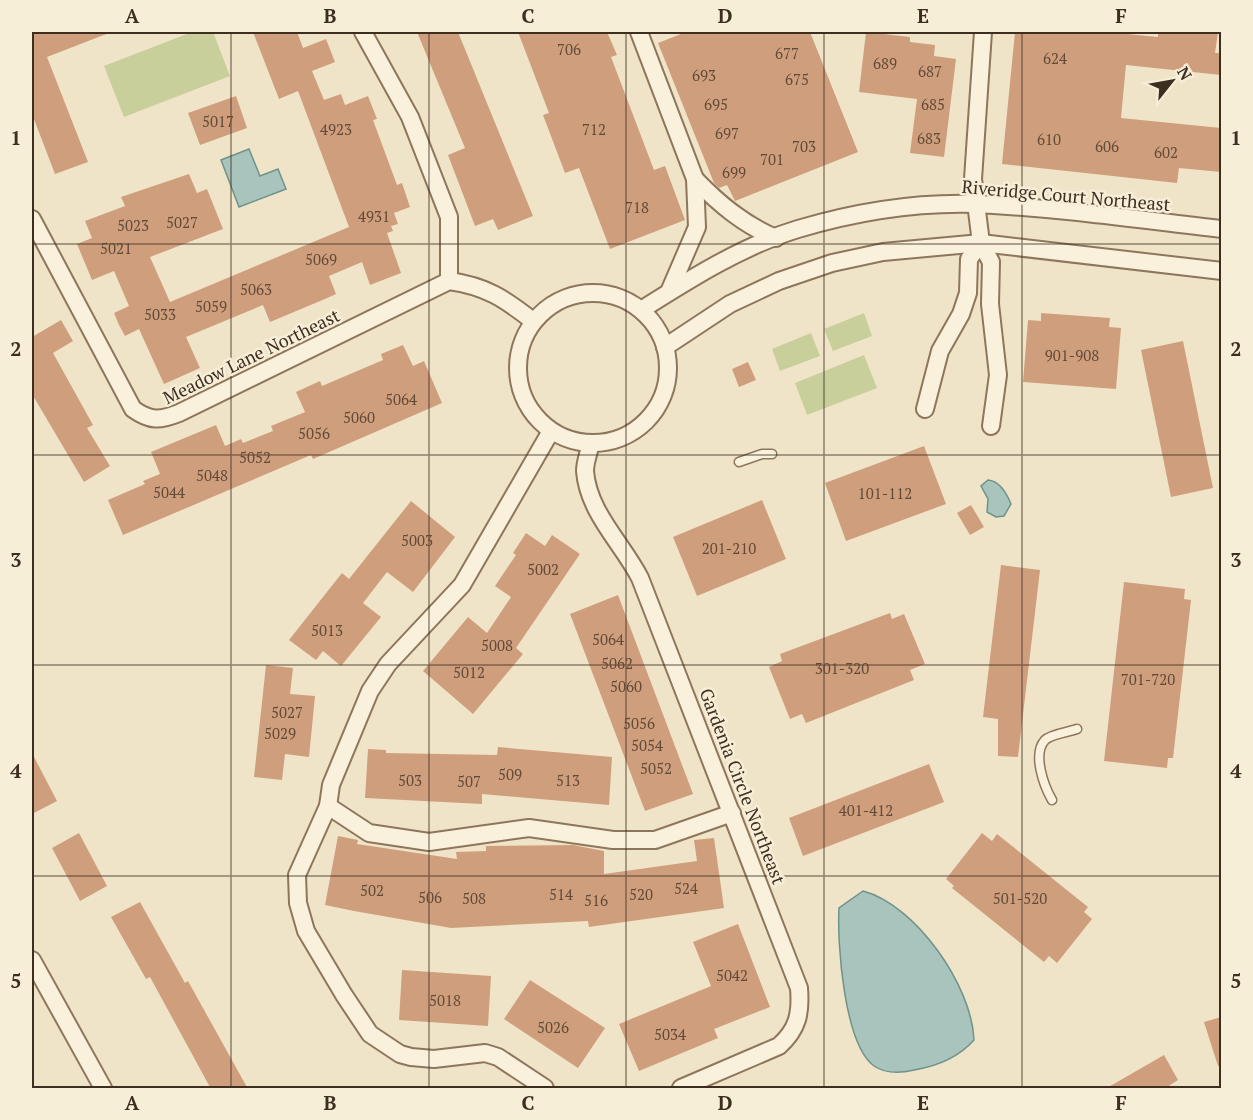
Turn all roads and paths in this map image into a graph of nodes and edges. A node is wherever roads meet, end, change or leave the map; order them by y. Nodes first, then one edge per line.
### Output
1 (363, 32) edge
2 (639, 32) edge
3 (983, 32) edge
4 (695, 179) junction
5 (976, 204) junction
6 (32, 219) edge
7 (1221, 229) edge
8 (776, 238) junction
9 (981, 243) junction
10 (1221, 271) edge
11 (449, 281) junction
12 (669, 292) junction
13 (641, 310) junction
14 (533, 321) junction
15 (665, 346) junction
16 (925, 409) dead end
17 (991, 426) dead end
18 (551, 431) junction
19 (591, 443) junction
20 (772, 454) dead end
21 (739, 462) dead end
22 (1077, 729) dead end
23 (1052, 800) dead end
24 (328, 806) junction
25 (732, 813) junction
26 (32, 960) edge
27 (103, 1089) edge
28 (545, 1089) edge
29 (681, 1089) edge

1 - 11 street
2 - 4 street
3 - 5 street
4 - 8 street
4 - 12 street
5 - 7 street, Riveridge Court Northeast
5 - 8 street, Riveridge Court Northeast
5 - 9 street
6 - 11 street, Meadow Lane Northeast
8 - 12 street, Riveridge Court Northeast
9 - 10 street
9 - 15 street
9 - 16 street
9 - 17 street
11 - 14 street
12 - 13 street, Riveridge Court Northeast
13 - 14 street
13 - 15 street
14 - 18 street
15 - 19 street
18 - 19 street
18 - 24 street
19 - 25 street, Gardenia Circle Northeast
20 - 21 lane
22 - 23 lane
24 - 25 street
24 - 28 street
25 - 29 street, Gardenia Circle Northeast
26 - 27 street

